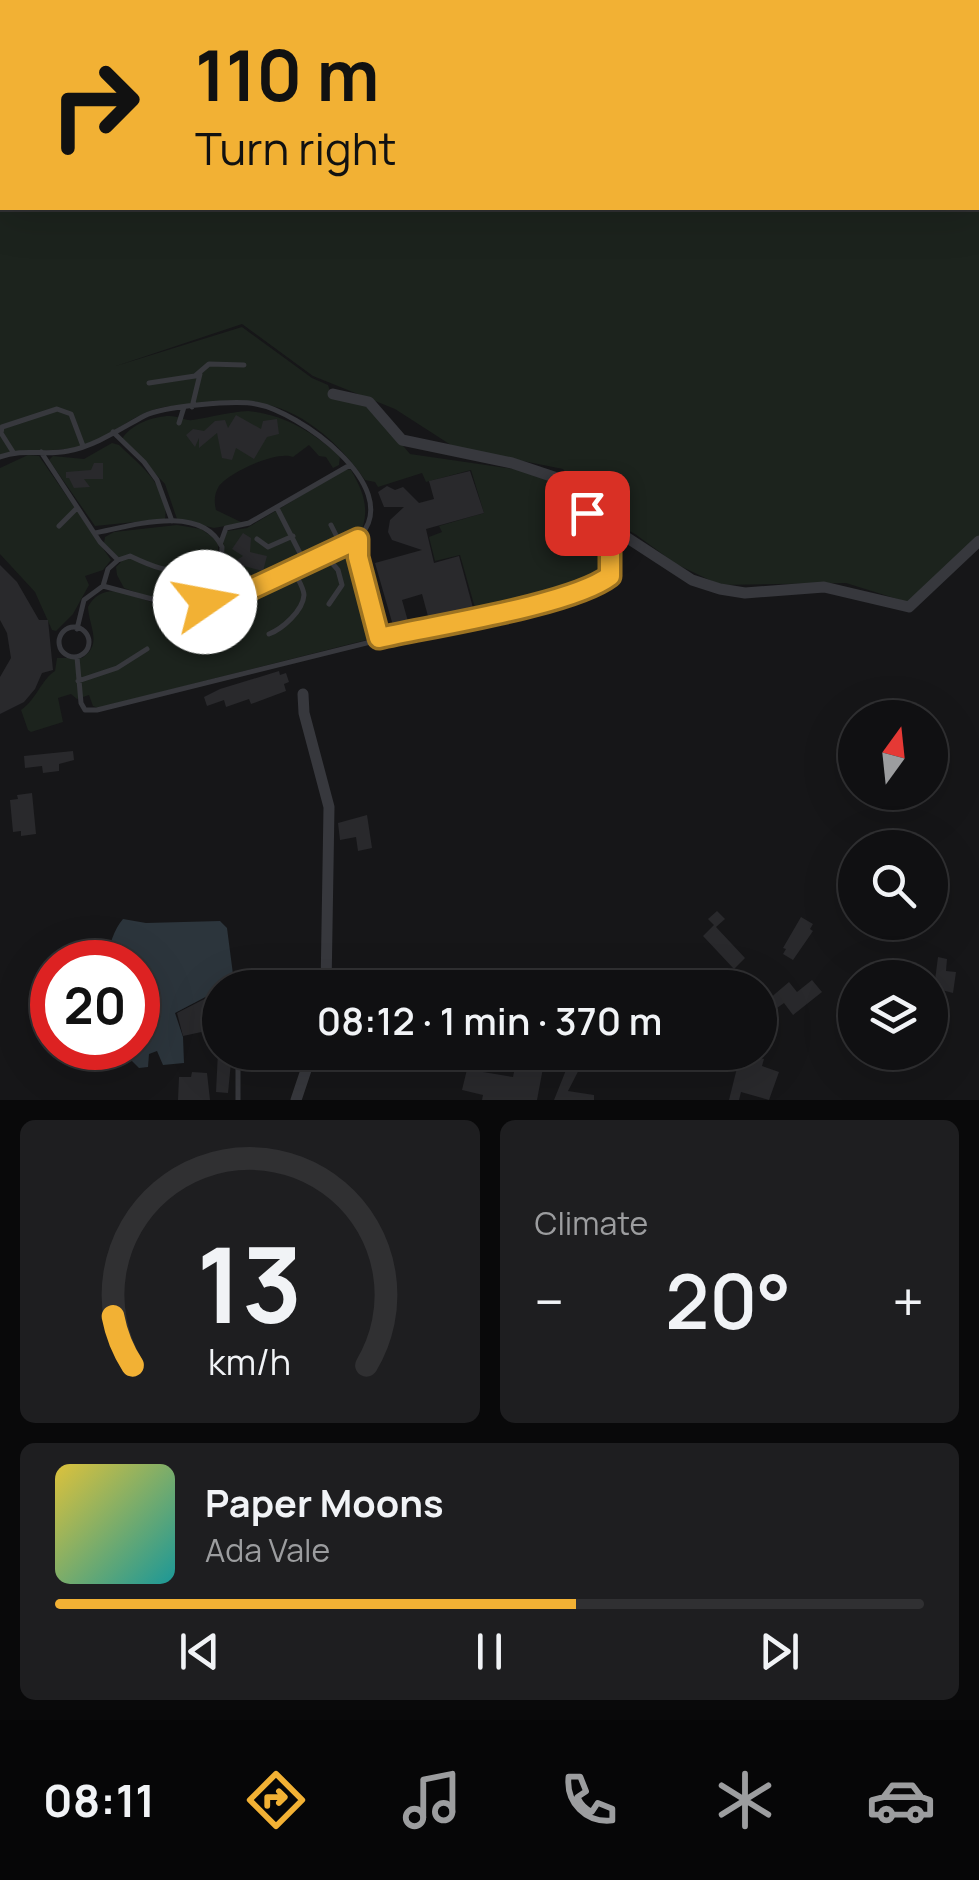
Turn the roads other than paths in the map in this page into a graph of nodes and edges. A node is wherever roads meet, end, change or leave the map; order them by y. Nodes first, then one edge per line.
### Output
1 (244, 365) dead end
2 (200, 374) junction
3 (149, 384) dead end
4 (333, 394) dead end
5 (184, 407) junction
6 (192, 408) junction
7 (178, 423) dead end
8 (112, 432) junction
9 (82, 446) junction
10 (13, 452) junction
11 (41, 452) junction
12 (0, 457) edge
13 (350, 465) junction
14 (76, 508) junction
15 (277, 508) dead end
16 (172, 521) junction
17 (331, 525) dead end
18 (60, 526) dead end
19 (94, 533) junction
20 (294, 536) junction
21 (610, 538) junction
22 (256, 539) dead end
23 (358, 539) junction
24 (979, 541) edge
25 (221, 542) junction
26 (342, 547) junction
27 (191, 554) dead end
28 (326, 556) junction
29 (118, 560) junction
30 (305, 565) junction
31 (192, 570) junction
32 (294, 571) junction
33 (103, 586) junction
34 (219, 602) junction
35 (329, 604) dead end
36 (202, 608) junction
37 (77, 629) junction
38 (269, 634) dead end
39 (379, 638) junction
40 (186, 640) dead end
41 (147, 649) dead end
42 (77, 657) junction
43 (78, 681) junction
44 (302, 694) dead end
45 (326, 970) edge
46 (238, 1070) edge
47 (306, 1070) edge
48 (238, 1100) edge
49 (296, 1100) edge

1 - 2 lane
2 - 3 lane
2 - 6 lane
4 - 21 street
5 - 6 lane
5 - 7 lane
5 - 8 lane
6 - 13 lane
8 - 9 lane
8 - 16 lane
9 - 10 lane
9 - 11 lane
10 - 11 lane
10 - 12 lane
11 - 14 lane
13 - 23 lane
13 - 25 lane
14 - 18 lane
14 - 19 lane
15 - 20 lane
16 - 19 lane
16 - 25 lane
17 - 26 lane
19 - 29 lane
20 - 22 lane
20 - 30 lane
21 - 24 street
21 - 39 lane
23 - 26 lane
23 - 39 lane
25 - 34 lane
26 - 28 lane
27 - 31 lane
28 - 30 lane
28 - 35 lane
29 - 31 lane
29 - 33 lane
30 - 32 lane
31 - 36 lane
32 - 34 lane
32 - 38 lane
33 - 36 lane
33 - 37 lane
34 - 36 lane
36 - 40 lane
37 - 42 lane
37 - 42 lane
39 - 43 lane
41 - 43 lane
42 - 43 lane
44 - 45 street
46 - 48 lane
47 - 49 street

